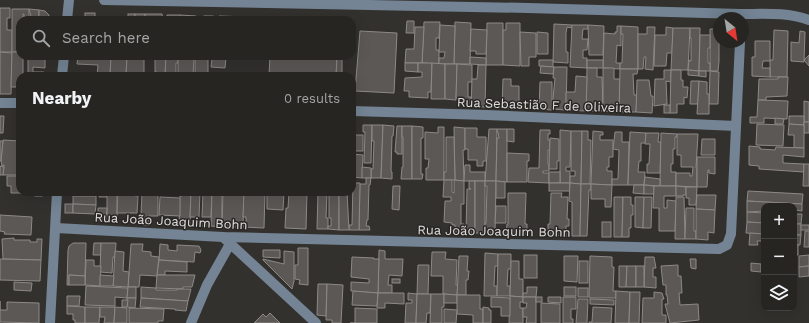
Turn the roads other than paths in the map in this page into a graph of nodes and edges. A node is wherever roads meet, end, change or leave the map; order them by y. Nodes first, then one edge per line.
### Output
1 (68, 0) edge
2 (104, 0) edge
3 (713, 15) edge
4 (749, 15) edge
5 (67, 16) edge
6 (809, 20) edge
7 (740, 48) edge
8 (64, 60) edge
9 (62, 72) edge
10 (0, 103) edge
11 (16, 103) edge
12 (356, 111) edge
13 (736, 126) junction
14 (57, 196) edge
15 (56, 228) junction
16 (227, 241) junction
17 (50, 323) edge
18 (191, 323) edge
19 (316, 323) edge

1 - 5 street
2 - 3 street
4 - 6 street
7 - 13 street, Rua João Joaquim Bohn
8 - 9 street
10 - 11 street
12 - 13 street, Rua Sebastião F de Oliveira
13 - 16 street, Rua João Joaquim Bohn
14 - 15 street
15 - 16 street, Rua João Joaquim Bohn
15 - 17 street
16 - 18 street
16 - 19 street

